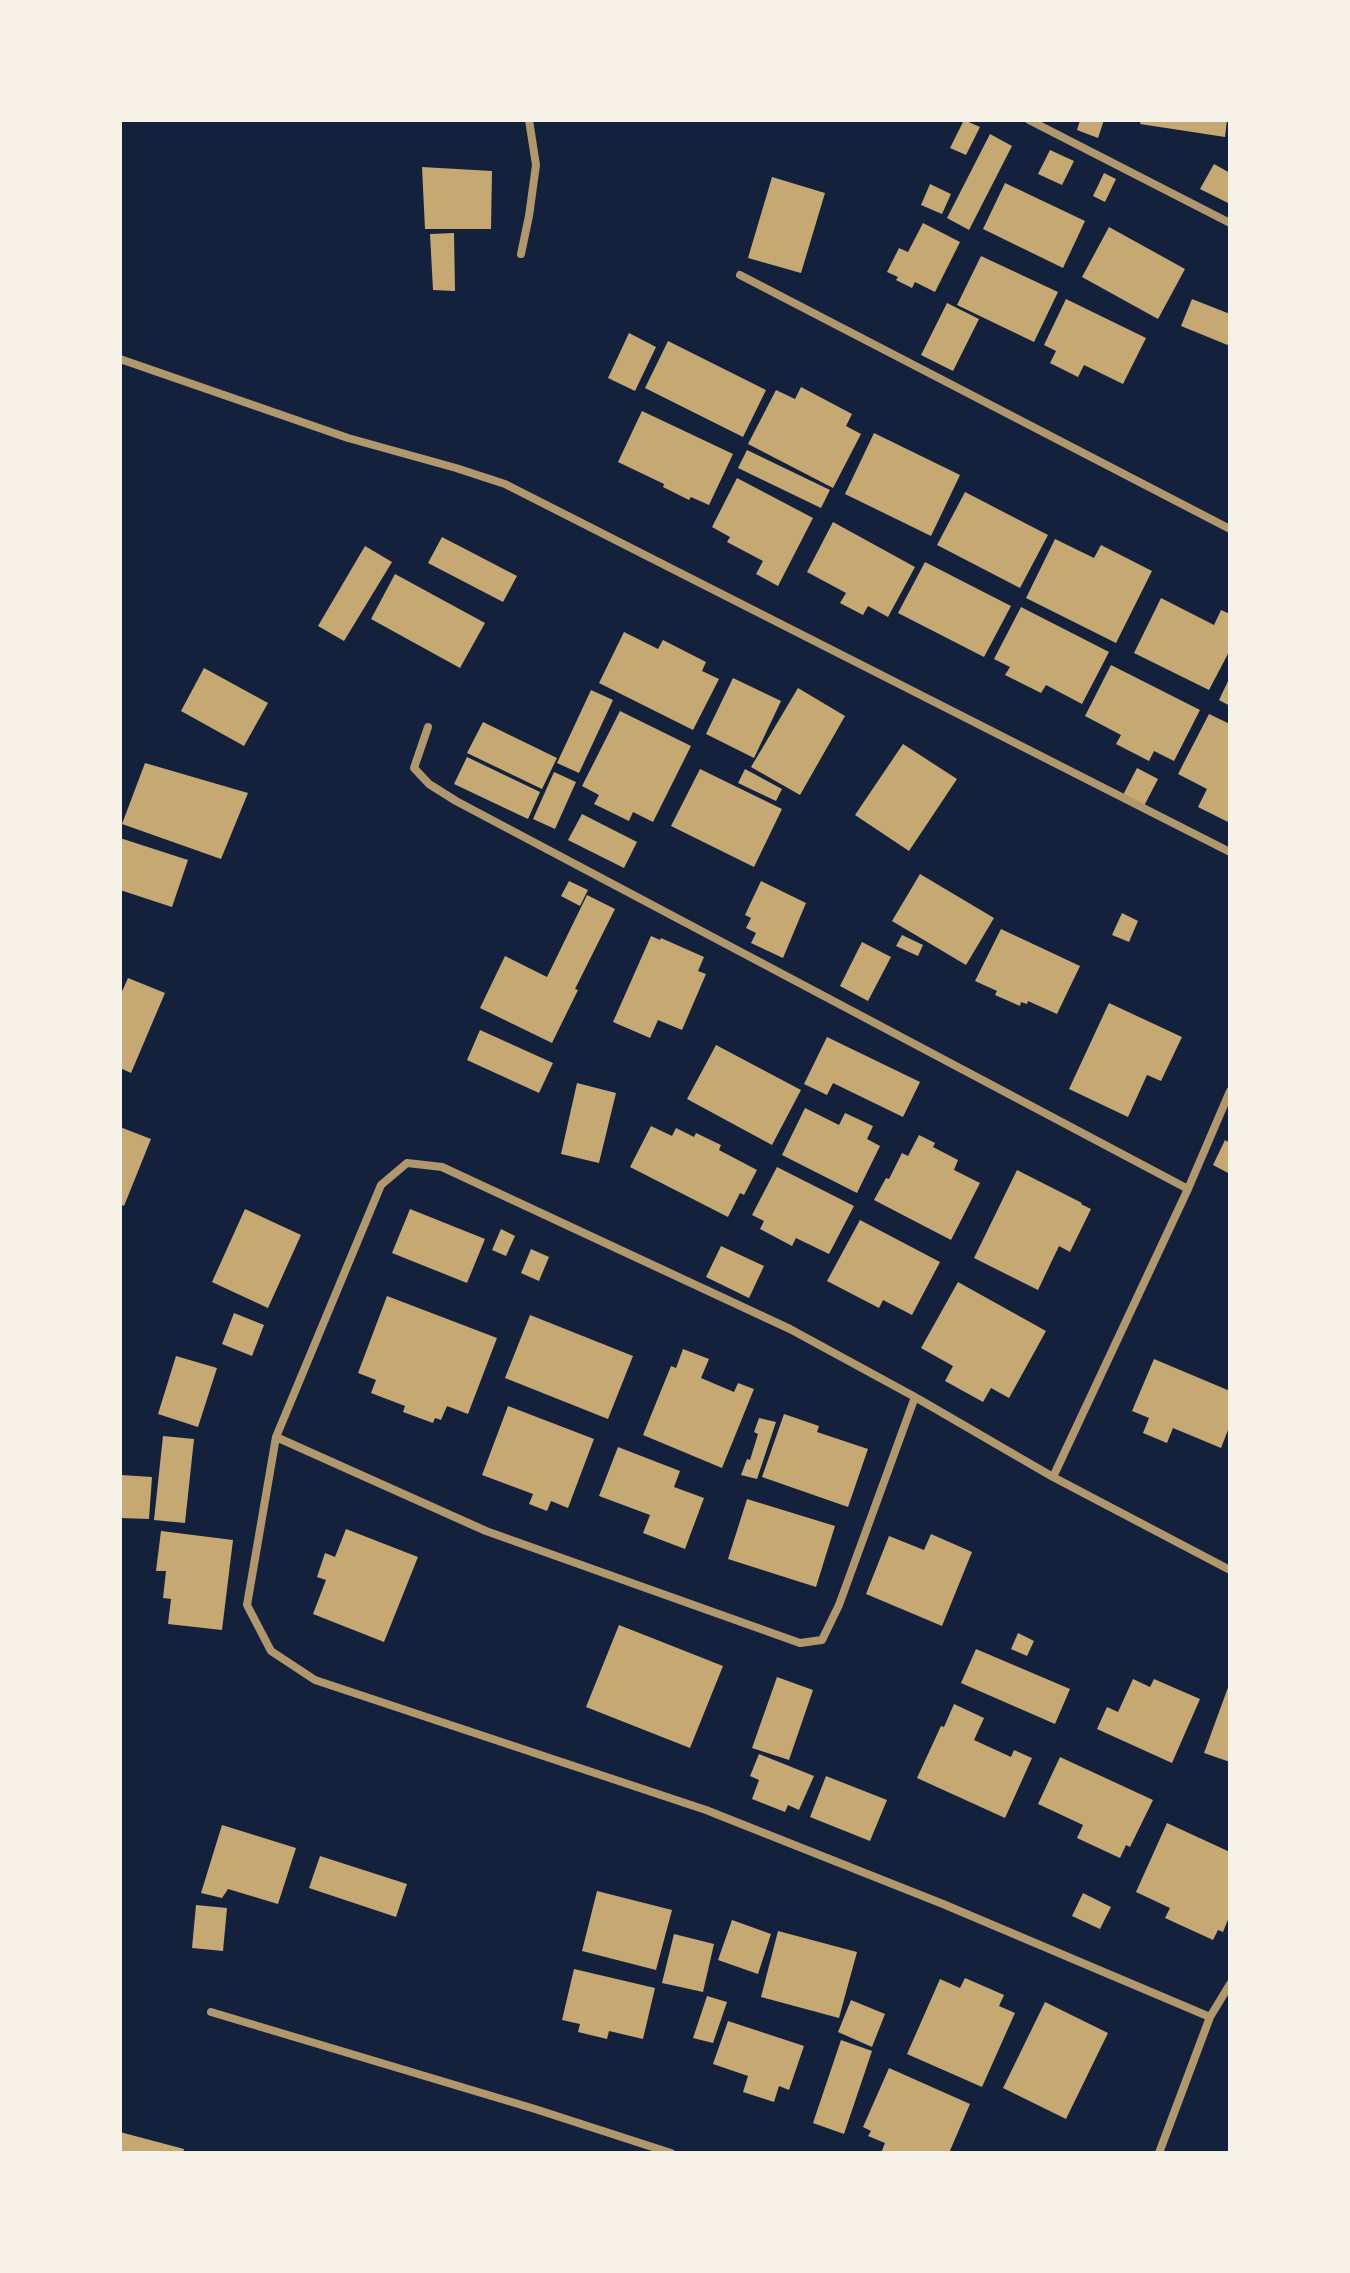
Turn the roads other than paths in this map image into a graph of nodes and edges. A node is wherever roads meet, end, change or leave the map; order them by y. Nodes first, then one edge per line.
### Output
1 (529, 120) edge
2 (1029, 120) edge
3 (1230, 223) edge
4 (521, 254) dead end
5 (740, 275) dead end
6 (120, 359) edge
7 (1230, 529) edge
8 (428, 727) dead end
9 (1230, 852) edge
10 (1230, 1091) edge
11 (1188, 1189) junction
12 (915, 1397) junction
13 (276, 1437) junction
14 (1053, 1477) junction
15 (1230, 1570) edge
16 (1230, 1984) edge
17 (211, 2012) dead end
18 (1210, 2017) junction
19 (671, 2153) edge
20 (1159, 2153) edge

1 - 4 street
2 - 3 street
5 - 7 street
6 - 9 street
8 - 11 street
10 - 11 street
11 - 14 street
12 - 13 street
12 - 13 street
12 - 14 street
13 - 18 street
14 - 15 street
16 - 18 street
17 - 19 street
18 - 20 street

